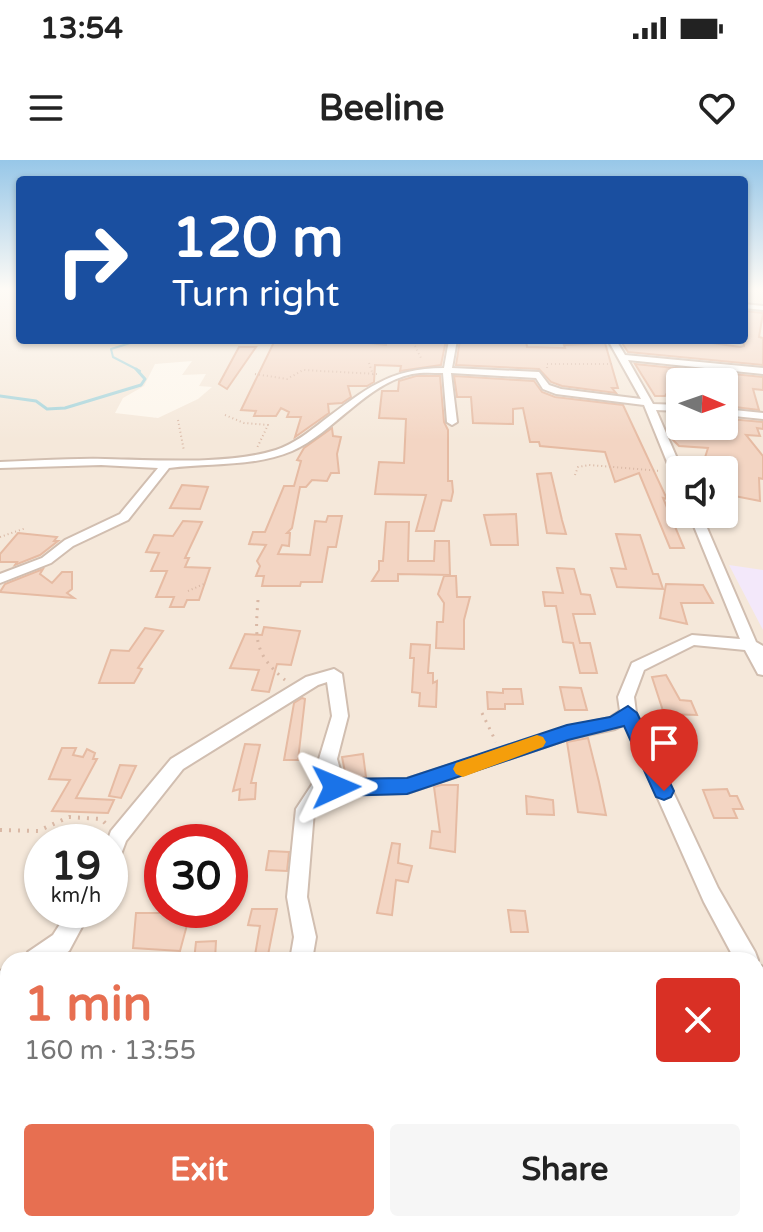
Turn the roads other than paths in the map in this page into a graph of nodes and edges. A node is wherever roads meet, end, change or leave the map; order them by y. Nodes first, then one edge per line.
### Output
1 (452, 344) edge
2 (614, 344) edge
3 (621, 359) junction
4 (763, 371) edge
5 (447, 372) junction
6 (647, 404) junction
7 (666, 406) edge
8 (738, 413) edge
9 (763, 416) edge
10 (452, 422) dead end
11 (670, 456) edge
12 (0, 465) edge
13 (166, 465) junction
14 (701, 528) edge
15 (0, 579) edge
16 (756, 649) edge
17 (763, 670) edge
18 (628, 713) junction
19 (336, 787) junction
20 (128, 825) edge
21 (70, 928) edge
22 (48, 952) edge
23 (302, 952) edge
24 (743, 952) edge

1 - 5 street
2 - 3 street
3 - 4 street
3 - 6 street
5 - 6 street
5 - 10 street
5 - 13 street
6 - 7 street
6 - 11 street
8 - 9 street
12 - 13 street
13 - 15 street
14 - 16 street
16 - 17 street
16 - 18 street
18 - 19 street
18 - 24 street
19 - 20 street
19 - 23 street
21 - 22 street

